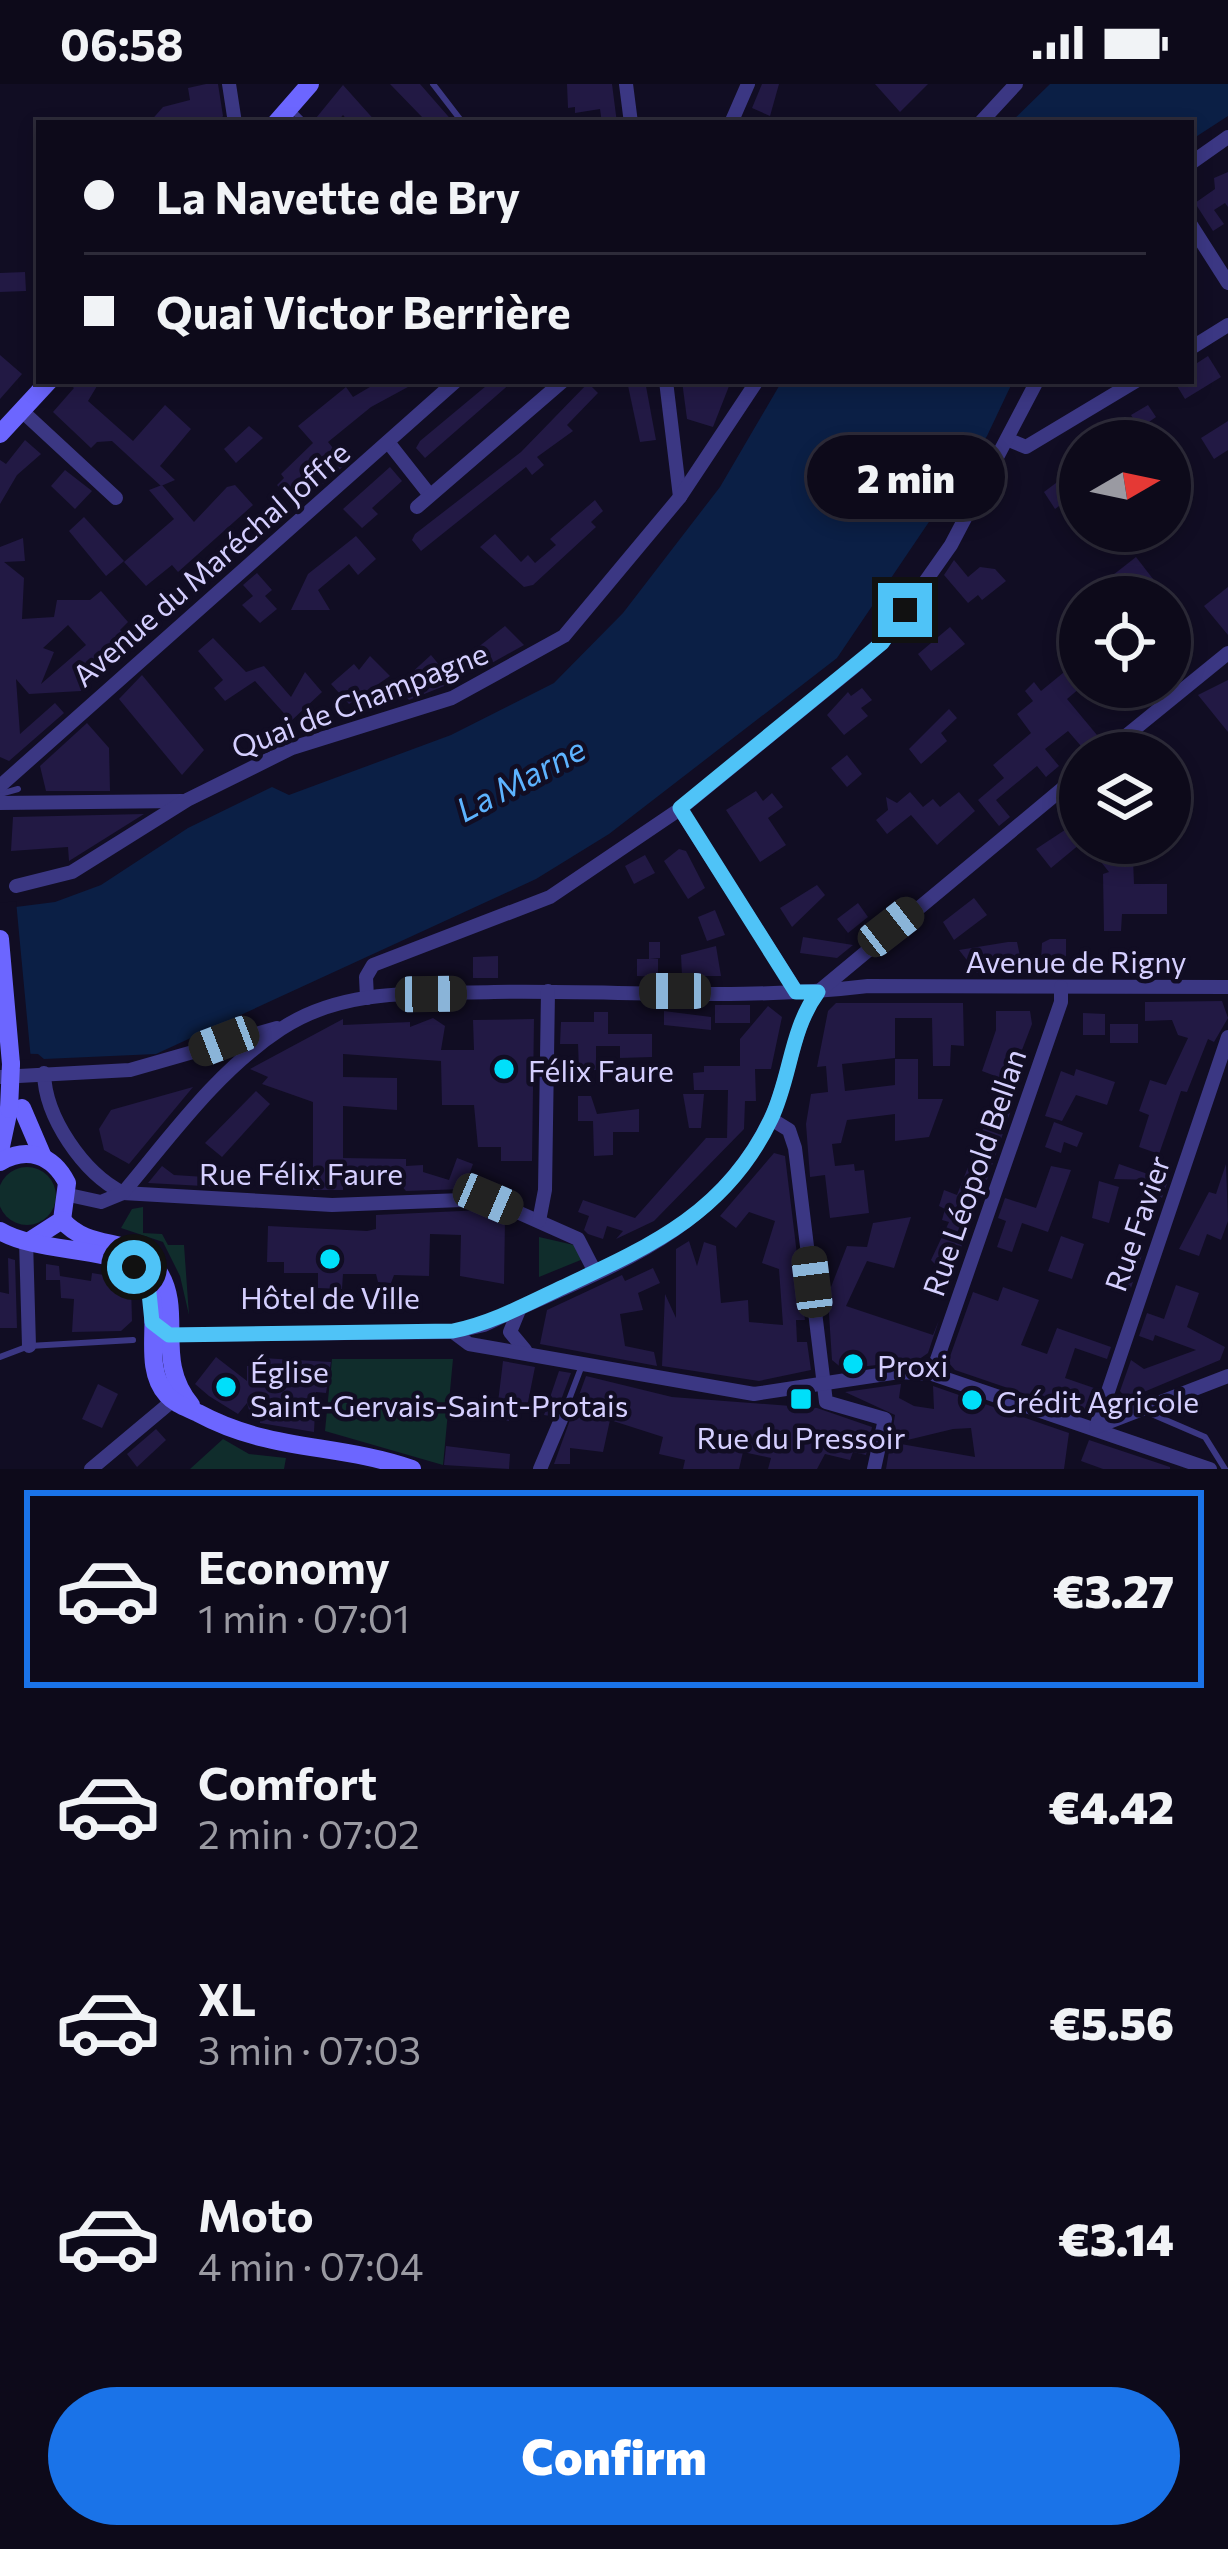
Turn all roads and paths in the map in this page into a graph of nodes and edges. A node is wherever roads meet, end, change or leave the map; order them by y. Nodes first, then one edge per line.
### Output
1 (229, 84) edge
2 (310, 84) edge
3 (433, 84) edge
4 (626, 84) edge
5 (748, 84) edge
6 (1016, 84) edge
7 (283, 115) edge
8 (235, 120) edge
9 (461, 120) edge
10 (631, 120) edge
11 (732, 120) edge
12 (983, 120) edge
13 (1228, 137) edge
14 (1194, 162) edge
15 (1194, 230) edge
16 (1228, 283) edge
17 (1228, 326) edge
18 (1194, 346) edge
19 (46, 384) edge
20 (453, 384) edge
21 (559, 384) edge
22 (666, 384) edge
23 (756, 384) edge
24 (1036, 384) edge
25 (1131, 384) edge
26 (22, 411) junction
27 (0, 434) edge
28 (1009, 440) junction
29 (388, 442) junction
30 (429, 494) junction
31 (680, 496) junction
32 (116, 498) dead end
33 (417, 507) dead end
34 (1228, 653) edge
35 (1131, 732) edge
36 (18, 789) dead end
37 (1059, 791) edge
38 (0, 795) edge
39 (188, 800) junction
40 (680, 808) junction
41 (16, 886) dead end
42 (0, 939) edge
43 (1061, 987) junction
44 (1228, 987) edge
45 (548, 991) junction
46 (796, 992) junction
47 (818, 992) junction
48 (367, 998) junction
49 (282, 1028) junction
50 (1228, 1037) edge
51 (6, 1071) edge
52 (44, 1073) junction
53 (15, 1109) junction
54 (771, 1119) junction
55 (0, 1150) edge
56 (43, 1157) junction
57 (0, 1162) edge
58 (123, 1193) junction
59 (69, 1195) junction
60 (62, 1220) junction
61 (538, 1221) junction
62 (14, 1239) edge
63 (595, 1272) junction
64 (522, 1306) junction
65 (152, 1322) junction
66 (453, 1331) junction
67 (169, 1335) junction
68 (133, 1340) dead end
69 (29, 1346) junction
70 (527, 1351) junction
71 (0, 1357) edge
72 (583, 1364) junction
73 (932, 1374) junction
74 (1228, 1376) edge
75 (824, 1385) junction
76 (177, 1397) junction
77 (1144, 1409) junction
78 (566, 1410) joint
79 (1096, 1427) junction
80 (91, 1469) edge
81 (412, 1469) edge
82 (540, 1469) edge
83 (874, 1469) edge
84 (1210, 1469) edge
85 (1225, 1469) edge

1 - 8 street
2 - 7 main road
3 - 9 lane
4 - 10 street
5 - 11 street
6 - 12 street
13 - 14 street
15 - 16 street
17 - 18 street
19 - 26 main road
20 - 29 street, Avenue du Maréchal Joffre
21 - 30 street
22 - 31 street
23 - 31 street, Quai de Champagne
24 - 28 street
25 - 28 street
26 - 27 main road
26 - 32 street
28 - 40 street
29 - 30 street
29 - 38 street, Avenue du Maréchal Joffre
30 - 33 street
31 - 39 street, Quai de Champagne
34 - 35 street
36 - 38 lane
37 - 47 street
38 - 39 street
39 - 41 street, Quai de Champagne
40 - 46 street
40 - 48 street
42 - 51 main road
43 - 44 street, Avenue de Rigny
43 - 47 street, Avenue de Rigny
43 - 73 street, Rue Léopold Bellan
45 - 46 street, Avenue de Rigny
45 - 48 street, Avenue de Rigny
45 - 61 street
46 - 47 street, Avenue de Rigny
47 - 54 street
48 - 49 street, Avenue de Rigny
49 - 52 street
49 - 58 street, Avenue de Rigny
50 - 79 street, Rue Favier
51 - 52 street
51 - 53 main road, bridge
52 - 58 street
53 - 55 main road
53 - 56 main road
54 - 63 street
54 - 75 street
56 - 57 main road
56 - 59 main road
58 - 59 street
58 - 61 street, Rue Félix Faure
59 - 60 main road
60 - 62 main road
60 - 67 main road
61 - 63 street, Rue Félix Faure
62 - 65 main road
62 - 69 street
63 - 64 street
64 - 66 street
64 - 70 street
65 - 67 main road
65 - 76 main road
66 - 67 street
66 - 70 street
67 - 76 main road
68 - 69 lane
69 - 71 lane
70 - 72 street
72 - 75 street
72 - 78 lane
73 - 75 street
73 - 79 street
74 - 77 street
75 - 83 street
76 - 80 street
76 - 81 main road
77 - 79 street
77 - 85 lane
78 - 82 street
79 - 84 street

